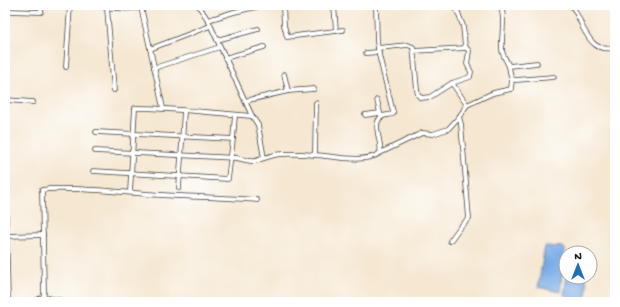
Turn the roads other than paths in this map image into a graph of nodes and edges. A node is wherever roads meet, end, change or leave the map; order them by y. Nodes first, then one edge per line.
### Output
1 (41, 5) edge
2 (70, 5) edge
3 (95, 5) edge
4 (159, 5) edge
5 (198, 5) edge
6 (264, 5) edge
7 (283, 5) edge
8 (334, 5) edge
9 (376, 5) edge
10 (455, 5) edge
11 (500, 5) edge
12 (572, 5) edge
13 (122, 6) edge
14 (149, 6) edge
15 (141, 7) junction
16 (107, 8) junction
17 (8, 11) dead end
18 (208, 20) junction
19 (210, 26) junction
20 (258, 29) dead end
21 (343, 30) dead end
22 (336, 31) junction
23 (217, 40) junction
24 (220, 47) junction
25 (264, 47) dead end
26 (466, 48) junction
27 (615, 48) edge
28 (150, 49) junction
29 (379, 50) junction
30 (414, 51) junction
31 (366, 54) dead end
32 (225, 58) junction
33 (537, 63) dead end
34 (66, 66) dead end
35 (509, 66) junction
36 (154, 68) junction
37 (284, 74) dead end
38 (554, 77) dead end
39 (512, 79) junction
40 (452, 83) junction
41 (314, 89) dead end
42 (114, 90) dead end
43 (288, 91) junction
44 (5, 100) edge
45 (377, 100) dead end
46 (245, 101) junction
47 (34, 102) dead end
48 (316, 103) dead end
49 (467, 105) junction
50 (163, 108) junction
51 (184, 111) junction
52 (235, 115) junction
53 (365, 115) dead end
54 (381, 115) junction
55 (252, 116) junction
56 (459, 117) junction
57 (96, 132) dead end
58 (134, 134) junction
59 (183, 136) junction
60 (233, 139) junction
61 (95, 151) dead end
62 (132, 153) junction
63 (380, 153) junction
64 (315, 154) junction
65 (182, 156) junction
66 (230, 158) junction
67 (264, 158) junction
68 (94, 171) dead end
69 (131, 173) junction
70 (180, 176) junction
71 (5, 187) edge
72 (180, 188) dead end
73 (130, 192) junction
74 (257, 200) dead end
75 (6, 233) edge
76 (43, 235) junction
77 (450, 241) dead end
78 (43, 300) edge
79 (8, 301) edge
80 (34, 302) edge
81 (68, 302) edge

1 - 17 street
2 - 34 street
3 - 16 street
4 - 14 street
5 - 18 street
6 - 18 street
7 - 22 street
8 - 22 street
9 - 29 street
10 - 26 street
11 - 35 street
12 - 27 street
13 - 15 street
13 - 16 street
14 - 15 street
15 - 28 street
16 - 42 street
18 - 19 street
19 - 23 street
19 - 28 street
20 - 23 street
21 - 22 street
23 - 24 street
24 - 32 street
24 - 36 street
25 - 32 street
26 - 30 street
26 - 40 street
28 - 36 street
29 - 30 street
29 - 31 street
29 - 54 street
30 - 40 street
32 - 46 street
33 - 35 street
35 - 39 street
36 - 50 street
37 - 43 street
38 - 39 street
39 - 49 street
40 - 49 street
41 - 43 street
43 - 46 street
44 - 47 street
45 - 54 street
46 - 55 street
48 - 64 street
49 - 56 street
50 - 51 street
50 - 58 street
51 - 52 street
51 - 59 street
52 - 55 street
52 - 60 street
53 - 54 street
54 - 63 street
55 - 67 street
56 - 63 street
56 - 77 street
57 - 58 street
58 - 59 street
58 - 62 street
59 - 60 street
59 - 65 street
60 - 66 street
61 - 62 street
62 - 65 street
62 - 69 street
63 - 64 street
64 - 67 street
65 - 66 street
65 - 70 street
66 - 67 street
66 - 70 street
68 - 69 street
69 - 70 street
69 - 73 street
70 - 72 street
71 - 75 street
73 - 74 street
73 - 76 street
75 - 76 street
75 - 79 street
76 - 78 street
78 - 80 street
78 - 81 street

